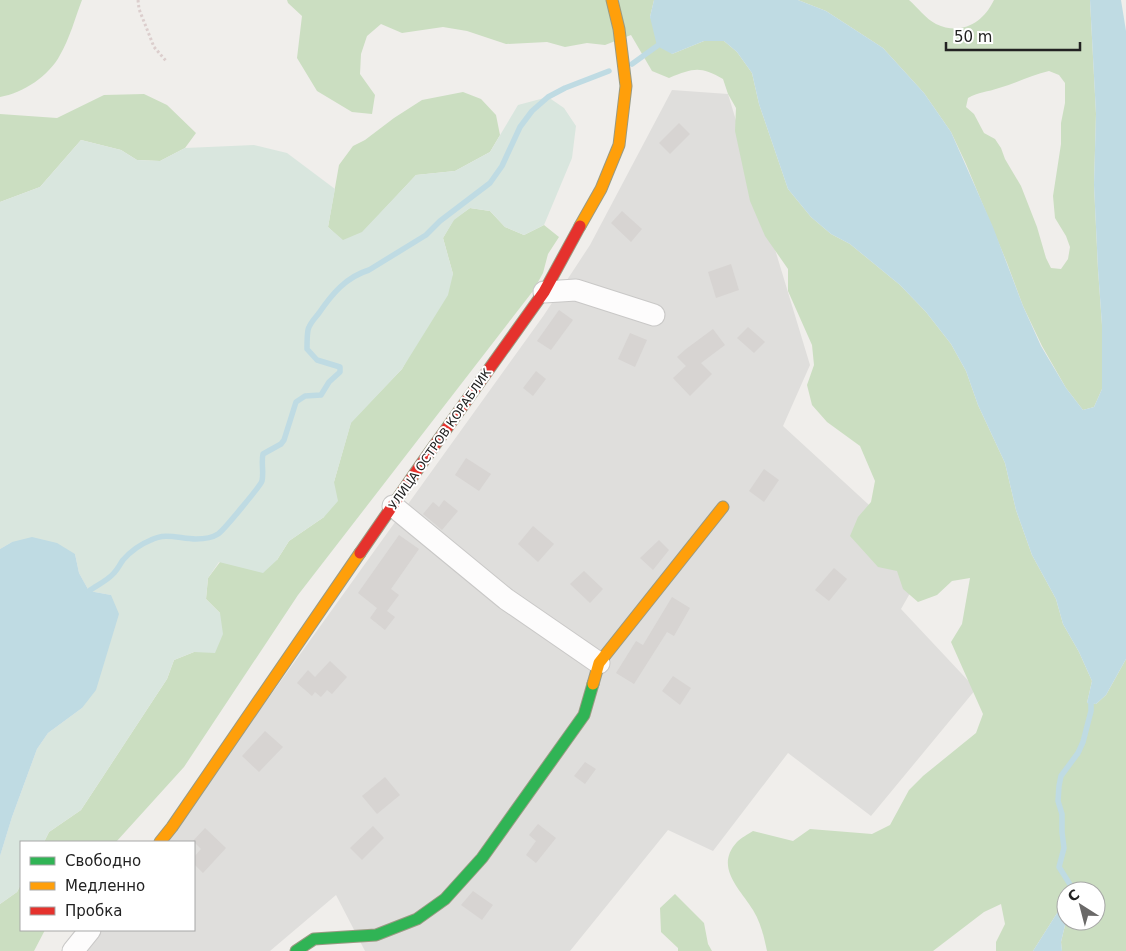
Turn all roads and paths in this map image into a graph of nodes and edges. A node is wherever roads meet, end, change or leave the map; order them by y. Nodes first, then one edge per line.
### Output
1 (138, 0) edge
2 (612, 0) edge
3 (167, 62) dead end
4 (544, 292) junction
5 (654, 315) dead end
6 (393, 506) junction
7 (723, 507) dead end
8 (599, 663) junction
9 (161, 841) edge
10 (89, 931) edge
11 (73, 951) edge
12 (296, 951) edge

1 - 3 path
2 - 4 street, УЛИЦА ОСТРОВ КОРАБЛИК
4 - 5 street
4 - 6 street, УЛИЦА ОСТРОВ КОРАБЛИК
6 - 8 street
6 - 9 street, УЛИЦА ОСТРОВ КОРАБЛИК
7 - 8 street
8 - 12 street
10 - 11 street

